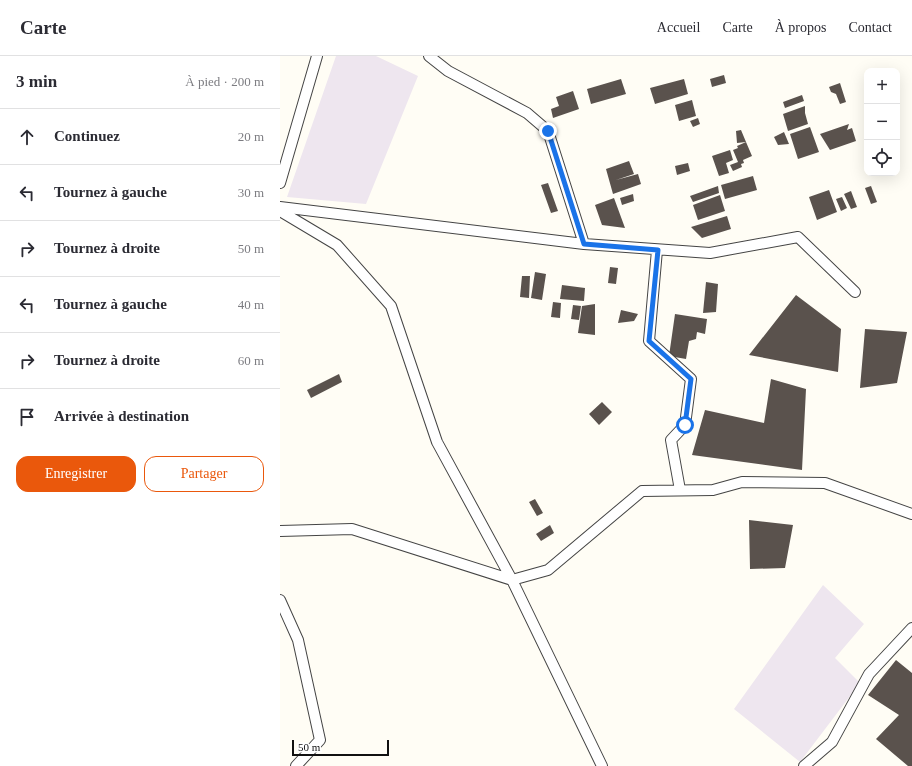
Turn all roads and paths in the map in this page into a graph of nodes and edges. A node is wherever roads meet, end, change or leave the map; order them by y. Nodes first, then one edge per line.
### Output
1 (317, 56) edge
2 (429, 56) edge
3 (280, 183) edge
4 (280, 207) edge
5 (280, 211) edge
6 (584, 244) junction
7 (658, 250) junction
8 (854, 292) dead end
9 (680, 490) junction
10 (912, 514) edge
11 (280, 531) edge
12 (512, 580) junction
13 (280, 600) edge
14 (912, 628) edge
15 (296, 766) edge
16 (602, 766) edge
17 (804, 766) edge

1 - 3 street
2 - 6 street
4 - 6 street
5 - 12 street
6 - 7 street
7 - 8 street
7 - 9 street
9 - 10 street
9 - 12 street
11 - 12 street
12 - 16 street
13 - 15 street
14 - 17 street

